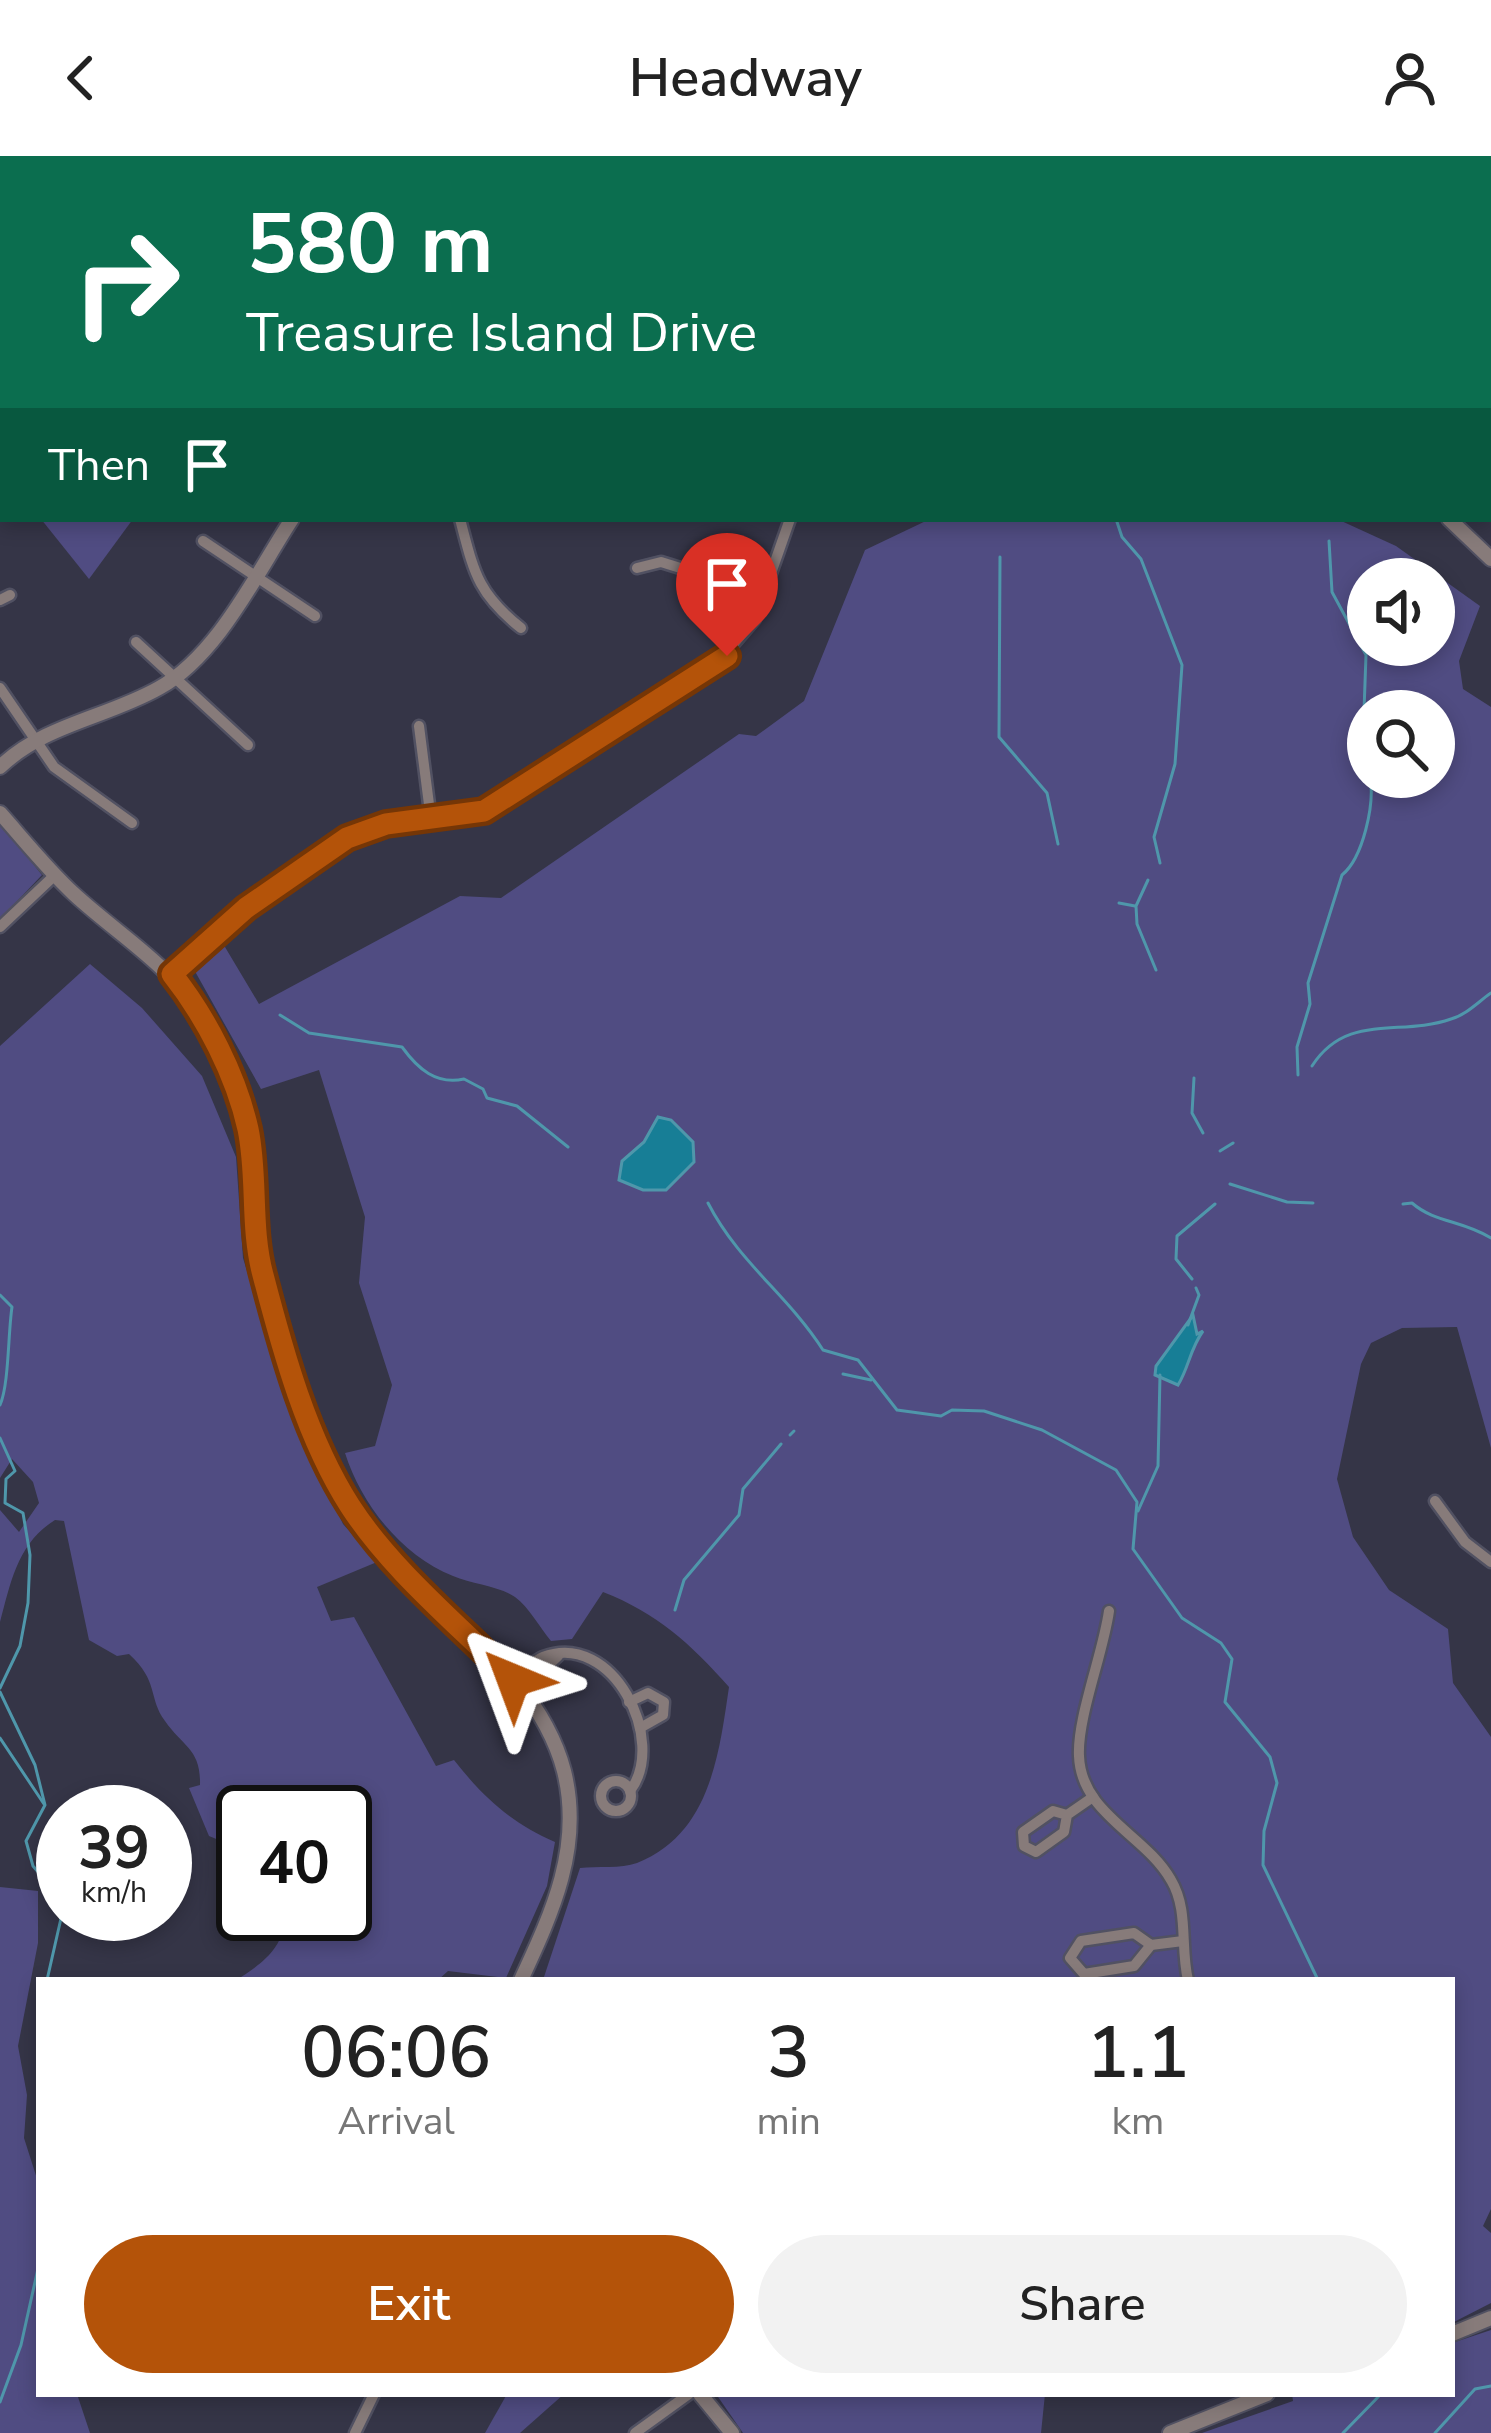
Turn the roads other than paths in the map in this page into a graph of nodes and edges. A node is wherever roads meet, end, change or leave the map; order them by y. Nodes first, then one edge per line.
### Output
1 (290, 522) edge
2 (461, 522) edge
3 (789, 522) edge
4 (1452, 522) edge
5 (203, 541) dead end
6 (1491, 559) edge
7 (637, 568) dead end
8 (254, 577) junction
9 (767, 595) junction
10 (314, 616) dead end
11 (521, 628) dead end
12 (136, 642) dead end
13 (174, 676) junction
14 (0, 688) edge
15 (418, 726) dead end
16 (32, 740) junction
17 (248, 746) dead end
18 (0, 767) edge
19 (0, 813) edge
20 (430, 820) junction
21 (132, 824) dead end
22 (55, 875) junction
23 (0, 927) edge
24 (172, 974) junction
25 (1435, 1501) dead end
26 (1491, 1562) edge
27 (1109, 1611) dead end
28 (517, 1685) junction
29 (629, 1702) junction
30 (640, 1728) junction
31 (630, 1791) dead end
32 (1093, 1797) junction
33 (1067, 1814) dead end
34 (1183, 1941) junction
35 (1151, 1945) junction
36 (521, 1977) edge
37 (1188, 1977) edge
38 (1491, 2318) edge
39 (1455, 2332) edge
40 (373, 2397) edge
41 (685, 2397) edge
42 (702, 2397) edge
43 (1259, 2397) edge
44 (355, 2433) edge
45 (635, 2433) edge
46 (731, 2433) edge
47 (1169, 2433) edge

1 - 8 street
2 - 11 street
3 - 9 street
4 - 6 street
5 - 8 street
7 - 9 street
8 - 10 street
8 - 13 street
9 - 20 street
12 - 13 street
13 - 16 street
13 - 17 street
14 - 16 street
15 - 20 street
16 - 18 street
16 - 21 street
19 - 22 street
20 - 24 street
22 - 23 street
22 - 24 street
24 - 28 street
25 - 26 street
27 - 32 street
28 - 29 street
28 - 36 street
29 - 30 street
29 - 30 street
30 - 31 street
32 - 33 street
32 - 34 street
34 - 35 street
34 - 37 street
35 - 35 street
38 - 39 street
40 - 44 street
41 - 45 street
42 - 46 street
43 - 47 street

